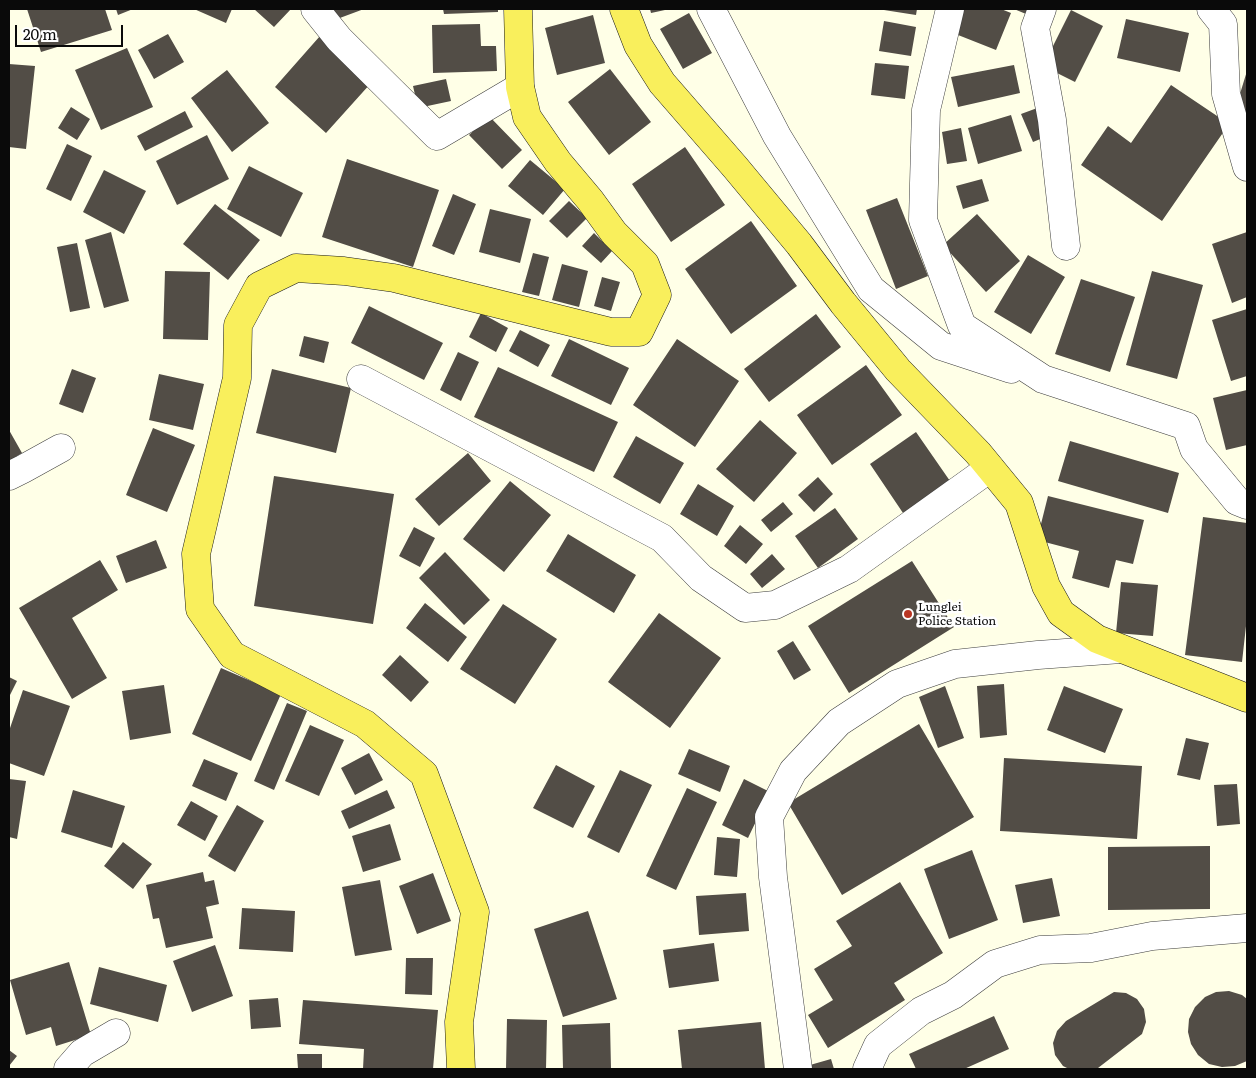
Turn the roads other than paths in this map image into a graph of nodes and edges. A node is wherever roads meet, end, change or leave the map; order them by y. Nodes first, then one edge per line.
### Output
1 (315, 9) edge
2 (518, 9) edge
3 (624, 9) edge
4 (711, 9) edge
5 (950, 9) edge
6 (1042, 9) edge
7 (1211, 9) edge
8 (520, 88) junction
9 (1247, 167) edge
10 (1066, 246) dead end
11 (1043, 379) junction
12 (361, 380) dead end
13 (61, 448) dead end
14 (990, 468) junction
15 (9, 476) edge
16 (1247, 505) edge
17 (1121, 649) junction
18 (1247, 698) edge
19 (1247, 928) edge
20 (116, 1034) dead end
21 (68, 1069) edge
22 (461, 1069) edge
23 (798, 1069) edge
24 (867, 1069) edge

1 - 8 street
2 - 8 main road
3 - 14 main road
4 - 11 street
5 - 11 street
6 - 10 street
7 - 9 street
8 - 22 main road
11 - 16 street
12 - 14 street
13 - 15 street
14 - 17 main road
17 - 18 main road
17 - 23 street
19 - 24 street
20 - 21 street

